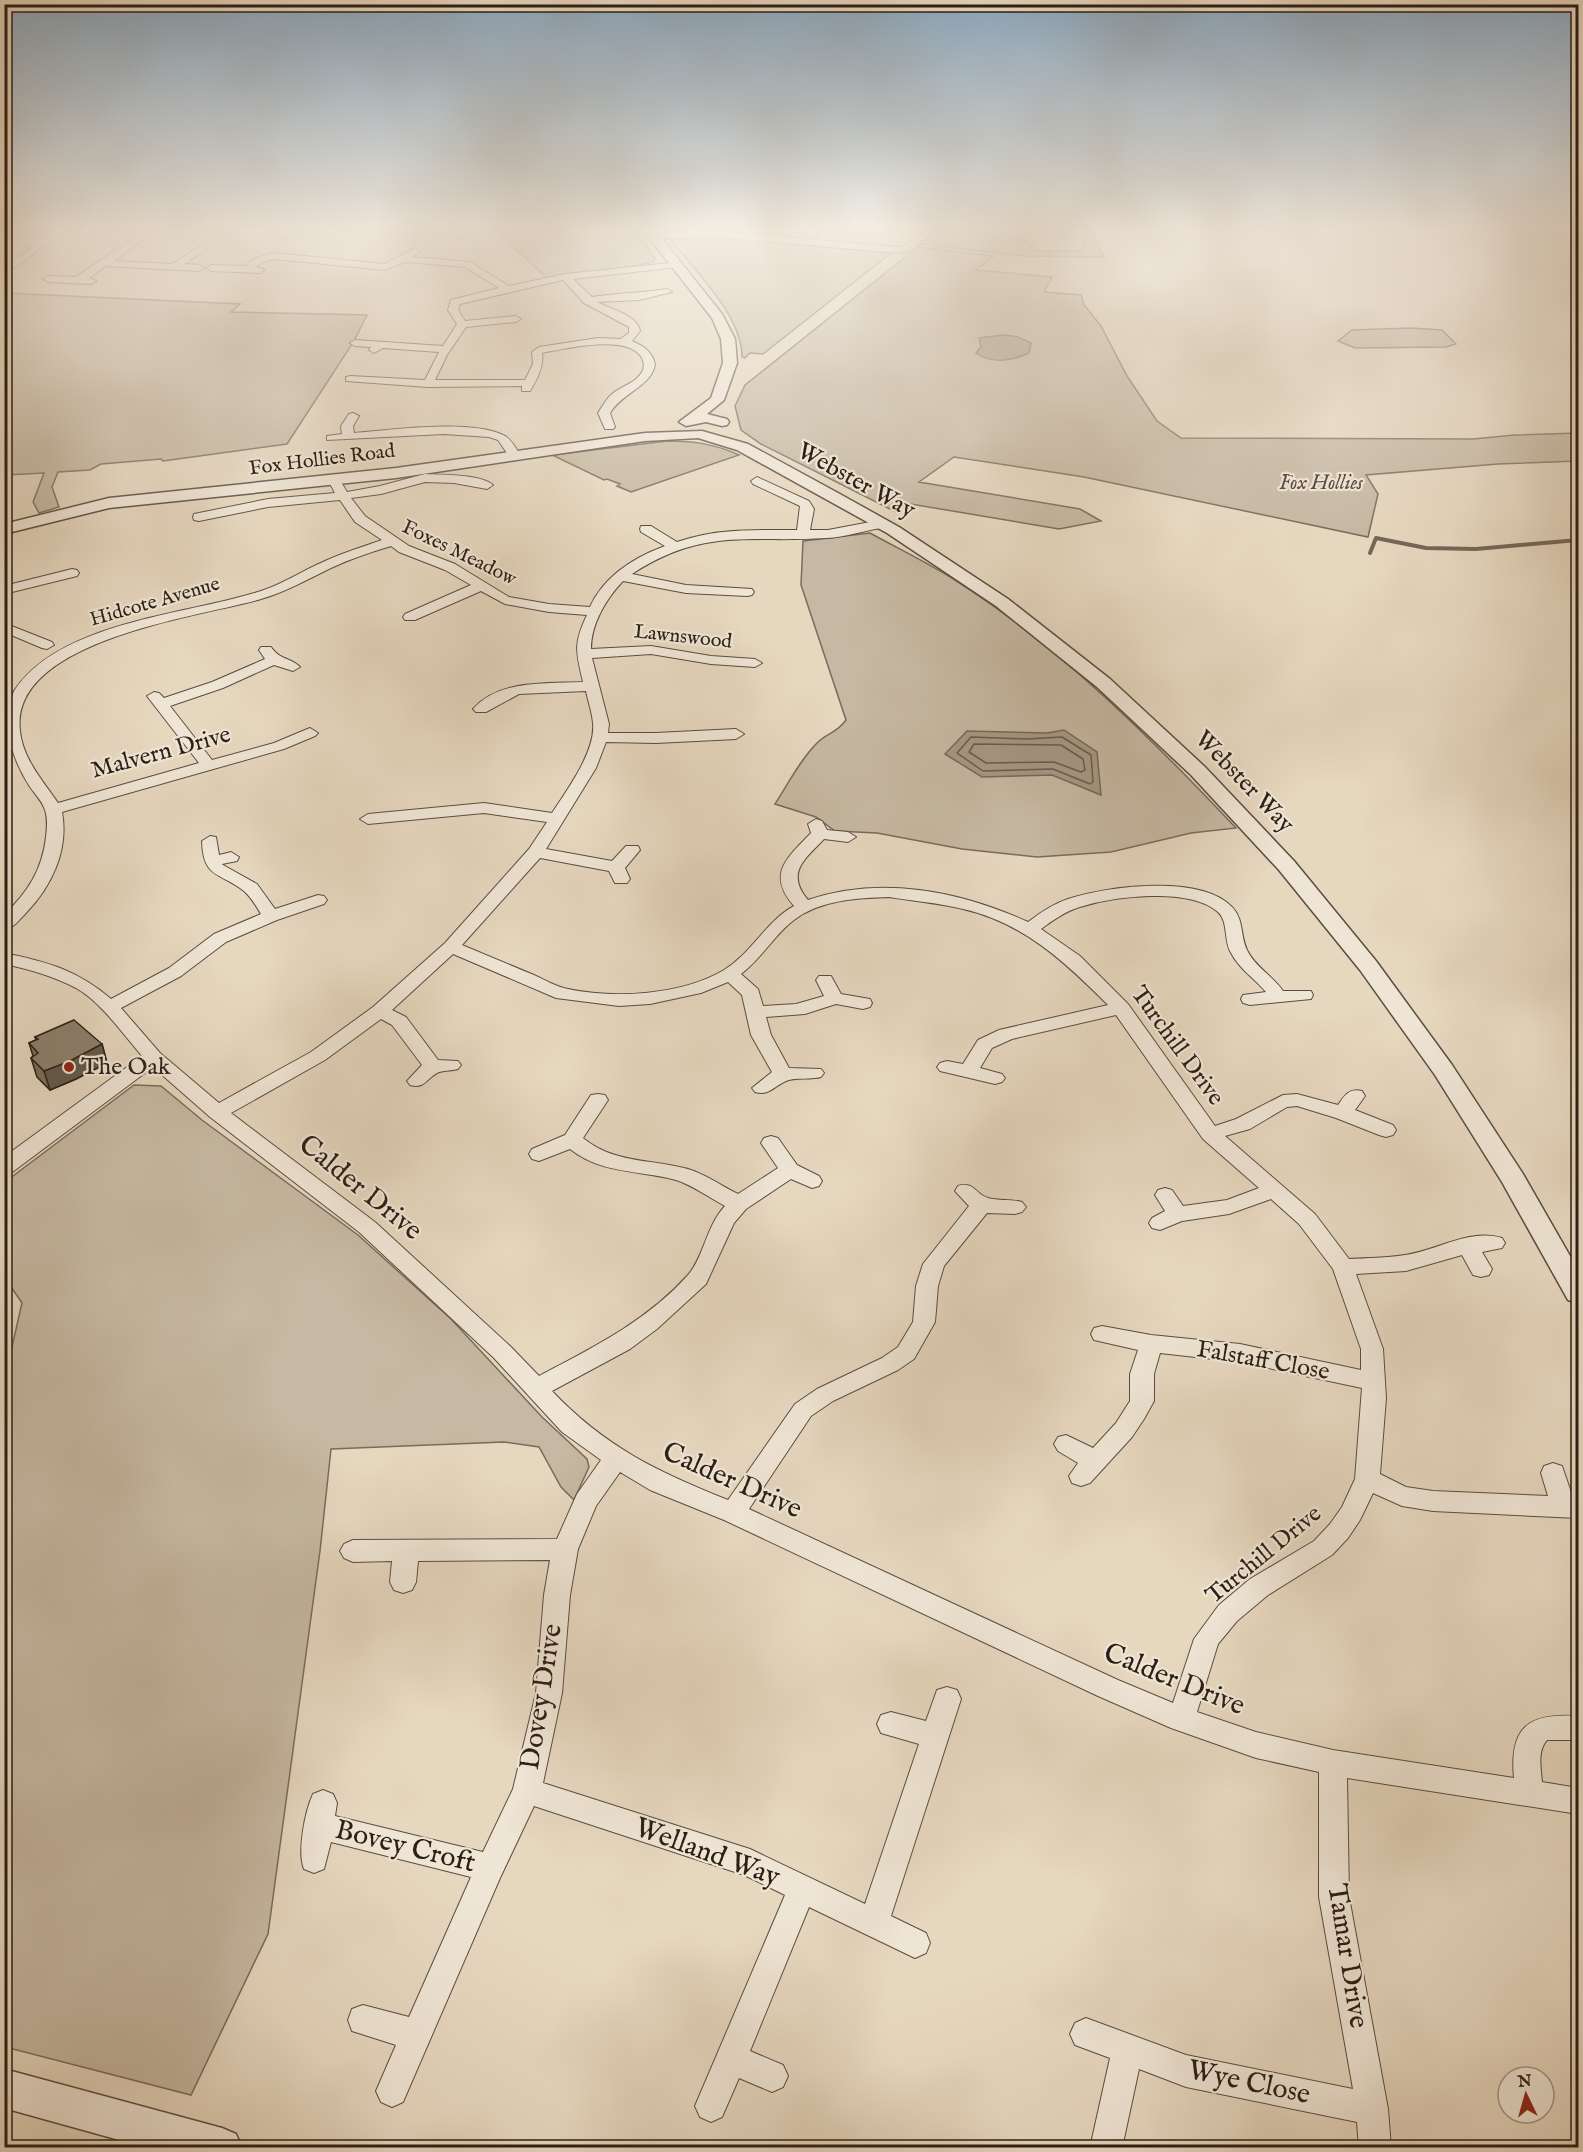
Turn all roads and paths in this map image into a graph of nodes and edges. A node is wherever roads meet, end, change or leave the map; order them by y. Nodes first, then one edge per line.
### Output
1 (460, 330) edge
2 (635, 330) edge
3 (724, 330) edge
4 (623, 342) junction
5 (355, 343) dead end
6 (447, 349) junction
7 (350, 379) dead end
8 (428, 384) junction
9 (717, 400) junction
10 (353, 416) dead end
11 (622, 419) dead end
12 (686, 422) junction
13 (724, 424) junction
14 (699, 435) junction
15 (348, 436) junction
16 (645, 437) junction
17 (331, 438) dead end
18 (737, 444) junction
19 (515, 456) junction
20 (334, 480) junction
21 (757, 481) dead end
22 (785, 483) dead end
23 (488, 486) dead end
24 (771, 488) junction
25 (343, 496) junction
26 (185, 515) dead end
27 (881, 524) junction
28 (4, 529) edge
29 (646, 529) dead end
30 (803, 534) junction
31 (390, 542) junction
32 (675, 546) junction
33 (72, 573) dead end
34 (620, 576) junction
35 (481, 586) junction
36 (4, 590) edge
37 (747, 592) dead end
38 (593, 611) junction
39 (410, 612) dead end
40 (4, 627) edge
41 (25, 649) dead end
42 (584, 654) junction
43 (748, 659) dead end
44 (293, 667) dead end
45 (593, 686) junction
46 (481, 709) dead end
47 (310, 733) dead end
48 (736, 734) dead end
49 (600, 737) junction
50 (10, 754) edge
51 (208, 765) junction
52 (53, 808) junction
53 (556, 818) junction
54 (368, 819) dead end
55 (848, 837) dead end
56 (210, 842) dead end
57 (632, 850) dead end
58 (536, 852) junction
59 (231, 857) dead end
60 (213, 861) junction
61 (318, 900) dead end
62 (805, 907) junction
63 (271, 916) junction
64 (4, 925) edge
65 (1029, 928) junction
66 (451, 946) junction
67 (4, 958) edge
68 (730, 974) junction
69 (825, 980) dead end
70 (1304, 995) dead end
71 (1278, 997) junction
72 (834, 998) junction
73 (1250, 999) dead end
74 (863, 1003) dead end
75 (110, 1007) junction
76 (1121, 1008) junction
77 (380, 1011) junction
78 (756, 1012) junction
79 (153, 1056) junction
80 (947, 1067) dead end
81 (968, 1072) junction
82 (814, 1073) dead end
83 (783, 1074) junction
84 (995, 1078) dead end
85 (417, 1081) dead end
86 (762, 1088) dead end
87 (1355, 1096) dead end
88 (598, 1100) dead end
89 (217, 1112) junction
90 (1343, 1113) junction
91 (1386, 1130) dead end
92 (1210, 1134) junction
93 (572, 1140) junction
94 (771, 1143) dead end
95 (539, 1154) dead end
96 (4, 1168) edge
97 (790, 1170) junction
98 (812, 1181) dead end
99 (1276, 1190) junction
100 (1165, 1195) dead end
101 (740, 1204) junction
102 (1015, 1207) dead end
103 (1494, 1243) dead end
104 (1467, 1246) junction
105 (1343, 1267) junction
106 (1481, 1269) dead end
107 (1578, 1293) edge
108 (1102, 1334) dead end
109 (1151, 1344) junction
110 (1374, 1382) junction
111 (535, 1389) junction
112 (1066, 1444) dead end
113 (616, 1458) junction
114 (1553, 1473) dead end
115 (1367, 1479) junction
116 (1571, 1508) edge
117 (734, 1513) junction
118 (565, 1549) junction
119 (353, 1551) dead end
120 (406, 1551) junction
121 (403, 1582) dead end
122 (947, 1698) dead end
123 (1182, 1719) junction
124 (891, 1724) dead end
125 (1578, 1728) edge
126 (935, 1736) junction
127 (1332, 1763) junction
128 (527, 1791) junction
129 (1529, 1794) junction
130 (1578, 1801) edge
131 (314, 1859) dead end
132 (490, 1868) junction
133 (802, 1889) junction
134 (874, 1922) junction
135 (915, 1943) dead end
136 (363, 2020) dead end
137 (1086, 2034) dead end
138 (417, 2035) junction
139 (1127, 2050) junction
140 (730, 2058) junction
141 (772, 2076) dead end
142 (4, 2088) edge
143 (392, 2091) dead end
144 (711, 2106) dead end
145 (1372, 2109) junction
146 (222, 2148) edge
147 (1106, 2148) edge
148 (1375, 2148) edge

1 - 6 street
2 - 4 street
3 - 9 street
4 - 8 street
4 - 11 street
5 - 6 street
6 - 8 street
7 - 8 street
9 - 12 street
9 - 13 street, Webster Way
10 - 15 street
12 - 13 street
12 - 14 street
12 - 16 street, Fox Hollies Road
13 - 14 street
13 - 18 street, Webster Way
14 - 16 street, Fox Hollies Road
14 - 18 street, Webster Way
15 - 17 street
15 - 19 street
16 - 19 street, Fox Hollies Road
18 - 27 street, Webster Way
19 - 20 street, Fox Hollies Road
20 - 25 street, Foxes Meadow
20 - 28 street, Fox Hollies Road
21 - 24 street
22 - 24 street
23 - 25 street
24 - 30 street
25 - 26 street
25 - 31 street, Foxes Meadow
27 - 30 street
27 - 107 street, Webster Way
29 - 32 street
30 - 32 street
31 - 35 street, Foxes Meadow
31 - 50 street, Hidcote Avenue
32 - 34 street
33 - 36 street
34 - 37 street
34 - 38 street
35 - 38 street, Foxes Meadow
35 - 39 street
38 - 42 street
40 - 41 street
42 - 43 street, Lawnswood
42 - 45 street
44 - 51 street
45 - 46 street
45 - 49 street
47 - 51 street, Malvern Drive
48 - 49 street
49 - 53 street
50 - 52 street, Hidcote Avenue
51 - 52 street, Malvern Drive
52 - 64 street
53 - 54 street
53 - 58 street
55 - 62 street
56 - 60 street
57 - 58 street
58 - 66 street
59 - 60 street
60 - 63 street
61 - 63 street
62 - 65 street, Turchill Drive
62 - 68 street, Turchill Drive
63 - 75 street
65 - 71 street
65 - 76 street, Turchill Drive
66 - 68 street, Turchill Drive
66 - 77 street
67 - 75 street, Calder Drive
68 - 78 street
69 - 72 street
70 - 71 street
71 - 73 street
72 - 74 street
72 - 78 street
75 - 79 street, Calder Drive
76 - 81 street
76 - 92 street, Turchill Drive
77 - 85 street
77 - 89 street
78 - 83 street
79 - 89 street, Calder Drive
79 - 96 street
80 - 81 street
81 - 84 street
82 - 83 street
83 - 86 street
87 - 90 street
88 - 93 street
89 - 111 street, Calder Drive
90 - 91 street
90 - 92 street
92 - 99 street, Turchill Drive
93 - 95 street
93 - 101 street
94 - 97 street
97 - 98 street
97 - 101 street
99 - 100 street
99 - 105 street, Turchill Drive
101 - 111 street
102 - 117 street
103 - 104 street
104 - 105 street
104 - 106 street
105 - 110 street, Turchill Drive
108 - 109 street, Falstaff Close
109 - 110 street, Falstaff Close
109 - 112 street
110 - 115 street, Turchill Drive
111 - 113 street, Calder Drive
113 - 117 street, Calder Drive
113 - 118 street, Dovey Drive
114 - 116 street
115 - 116 street
115 - 123 street, Turchill Drive
117 - 123 street, Calder Drive
118 - 120 street
118 - 128 street, Dovey Drive
119 - 120 street
120 - 121 street
122 - 126 street
123 - 127 street, Calder Drive
124 - 126 street
125 - 129 street
126 - 134 street
127 - 129 street, Calder Drive
127 - 145 street, Tamar Drive
128 - 132 street, Dovey Drive
128 - 133 street, Welland Way
129 - 130 street, Calder Drive
131 - 132 street, Bovey Croft
132 - 138 street, Dovey Drive
133 - 134 street, Welland Way
133 - 140 street
134 - 135 street, Welland Way
136 - 138 street
137 - 139 street, Wye Close
138 - 143 street, Dovey Drive
139 - 145 street, Wye Close
139 - 147 street
140 - 141 street
140 - 144 street
142 - 146 street
145 - 148 street, Tamar Drive

